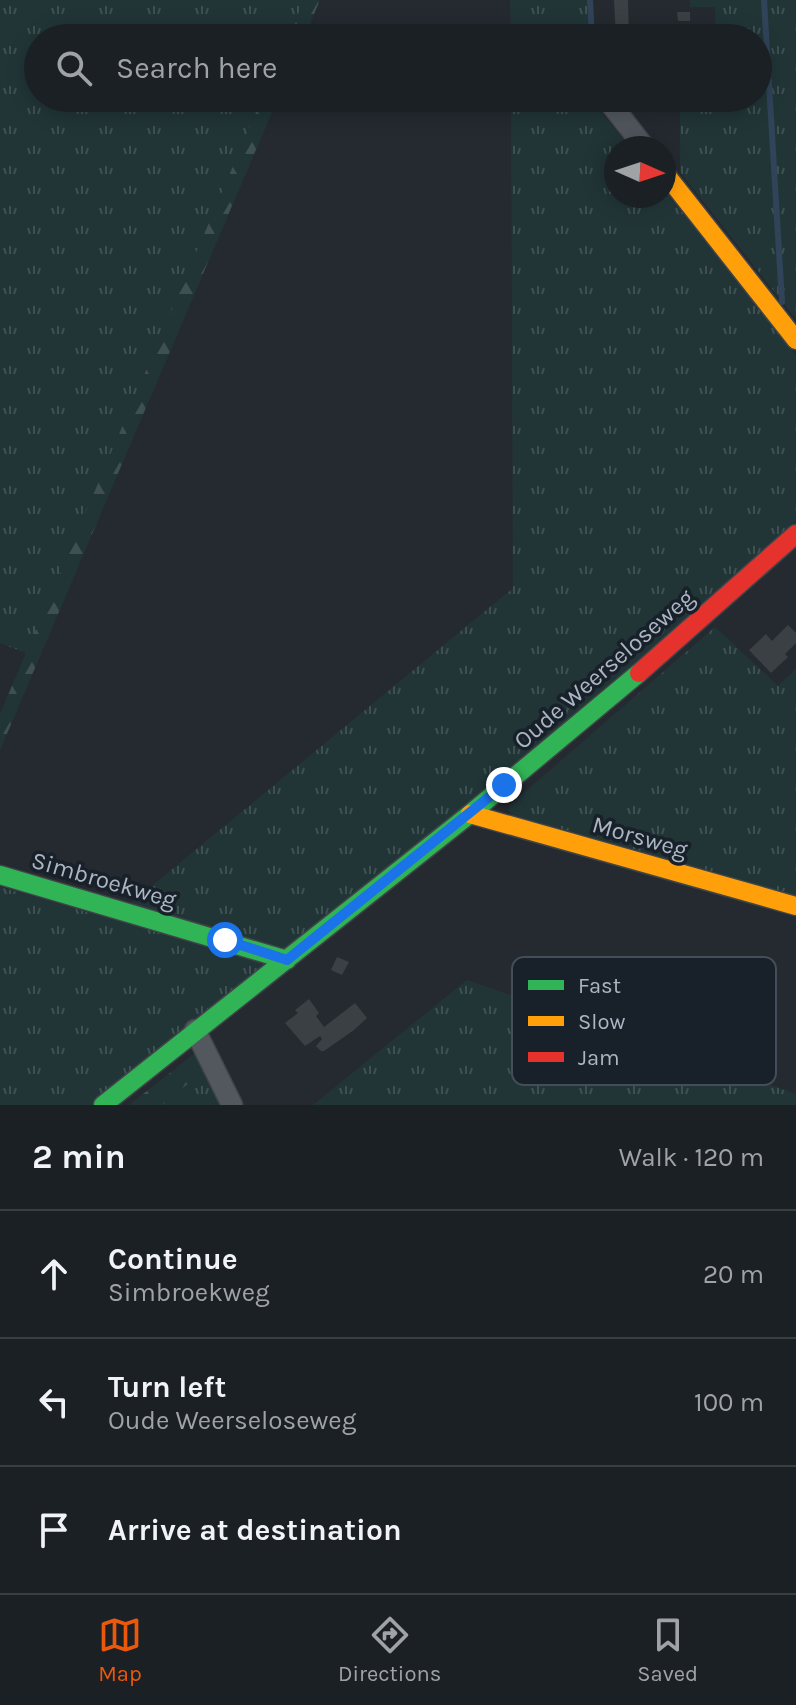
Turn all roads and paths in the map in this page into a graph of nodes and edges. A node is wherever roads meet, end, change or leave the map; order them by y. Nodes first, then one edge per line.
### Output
1 (617, 112) edge
2 (636, 136) edge
3 (676, 187) edge
4 (796, 340) edge
5 (796, 534) edge
6 (470, 814) junction
7 (0, 875) edge
8 (796, 906) edge
9 (287, 960) junction
10 (195, 1030) junction
11 (103, 1105) edge
12 (232, 1105) edge

1 - 2 street
3 - 4 street
5 - 6 street, Oude Weerseloseweg
6 - 8 street, Morsweg
6 - 9 street, Oude Weerseloseweg
7 - 9 street, Simbroekweg
9 - 10 street, Oude Weerseloseweg
10 - 11 street, Oude Weerseloseweg
10 - 12 street

